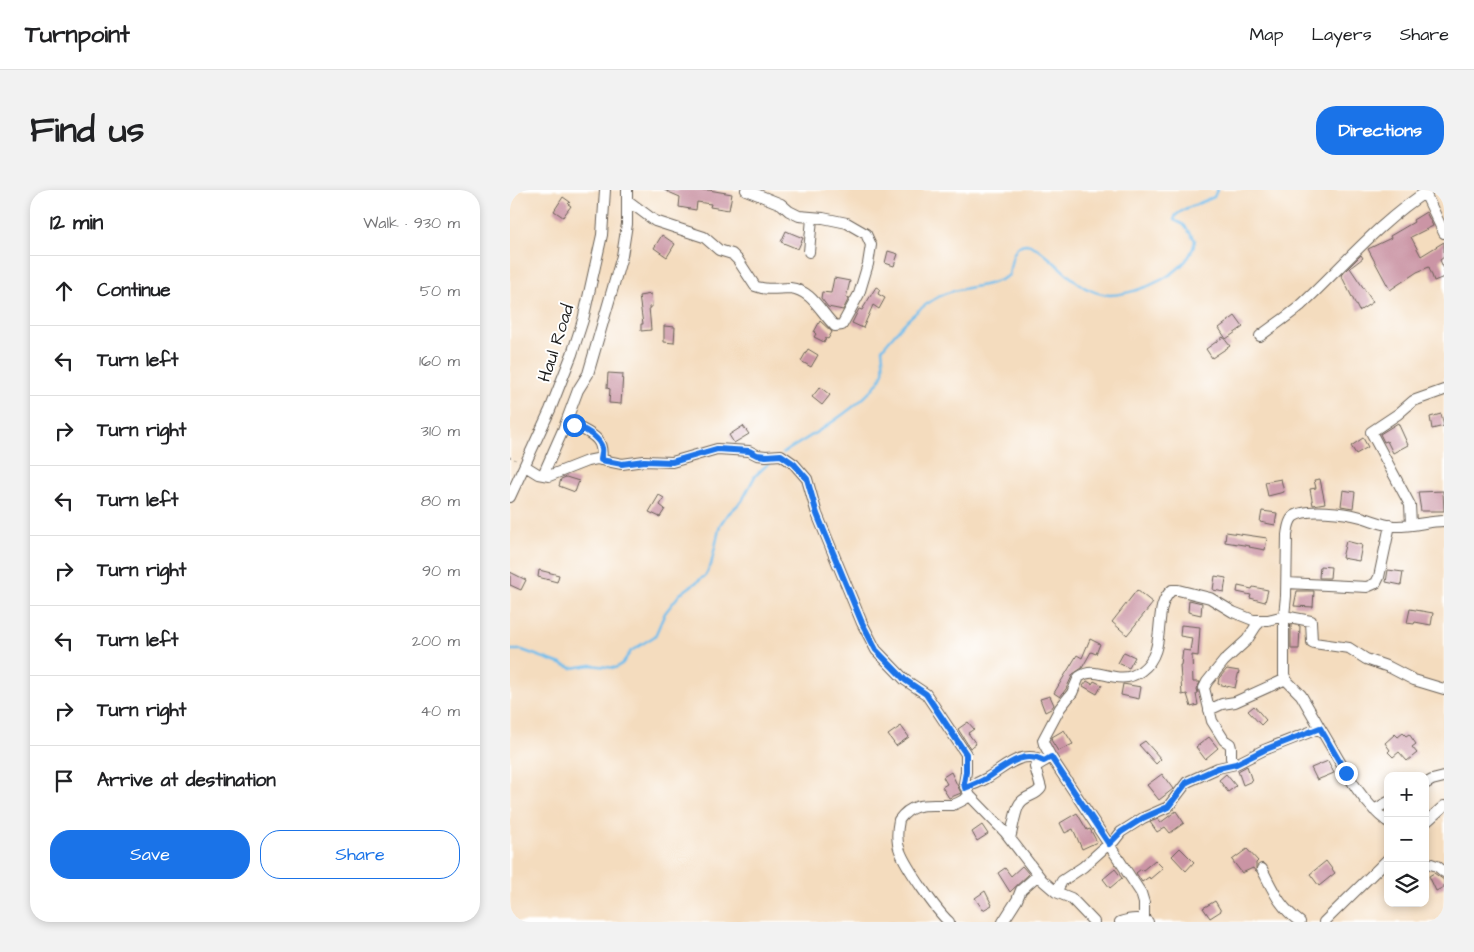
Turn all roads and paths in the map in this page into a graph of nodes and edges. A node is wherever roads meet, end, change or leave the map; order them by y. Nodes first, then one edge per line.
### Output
1 (605, 190) edge
2 (746, 190) edge
3 (1427, 191) edge
4 (627, 195) edge
5 (812, 218) junction
6 (1444, 233) edge
7 (808, 252) dead end
8 (1260, 336) dead end
9 (1444, 390) edge
10 (567, 420) junction
11 (601, 460) junction
12 (525, 466) junction
13 (543, 475) junction
14 (510, 497) edge
15 (1444, 521) edge
16 (1411, 524) junction
17 (1390, 525) junction
18 (1287, 583) junction
19 (1284, 616) junction
20 (1262, 620) junction
21 (1286, 679) junction
22 (1444, 689) edge
23 (1209, 710) junction
24 (1320, 728) junction
25 (1048, 759) junction
26 (1236, 764) junction
27 (1444, 778) edge
28 (1429, 782) edge
29 (967, 792) junction
30 (1384, 804) edge
31 (1444, 806) edge
32 (1374, 810) junction
33 (1384, 819) edge
34 (1429, 819) edge
35 (1010, 838) junction
36 (1109, 844) junction
37 (1385, 862) edge
38 (1429, 863) edge
39 (1262, 869) dead end
40 (1444, 872) edge
41 (1038, 876) junction
42 (1056, 892) junction
43 (1146, 921) edge
44 (948, 922) edge
45 (1002, 922) edge
46 (1094, 922) edge
47 (1120, 922) edge
48 (1300, 922) edge
49 (1324, 922) edge

1 - 12 street, Haul Road
2 - 5 street
3 - 6 street
3 - 8 street
4 - 5 street
4 - 10 street
5 - 7 street
9 - 16 street
10 - 11 street
10 - 13 street
11 - 13 street
11 - 29 street
12 - 13 street
12 - 14 street, Haul Road
15 - 16 street
16 - 17 street
17 - 18 street
17 - 18 street
18 - 19 street
19 - 20 street
19 - 21 street
19 - 22 street
20 - 23 street
20 - 25 street
21 - 23 street
21 - 24 street
23 - 26 street
24 - 26 street
24 - 32 street
25 - 29 street
25 - 35 street
25 - 36 street
26 - 36 street
27 - 28 street
29 - 35 street
29 - 44 street
30 - 32 street
31 - 34 street
32 - 33 street
35 - 41 street
36 - 42 street
36 - 43 street
37 - 49 street
38 - 40 street
39 - 48 street
41 - 42 street
41 - 45 street
42 - 46 street
43 - 47 street

